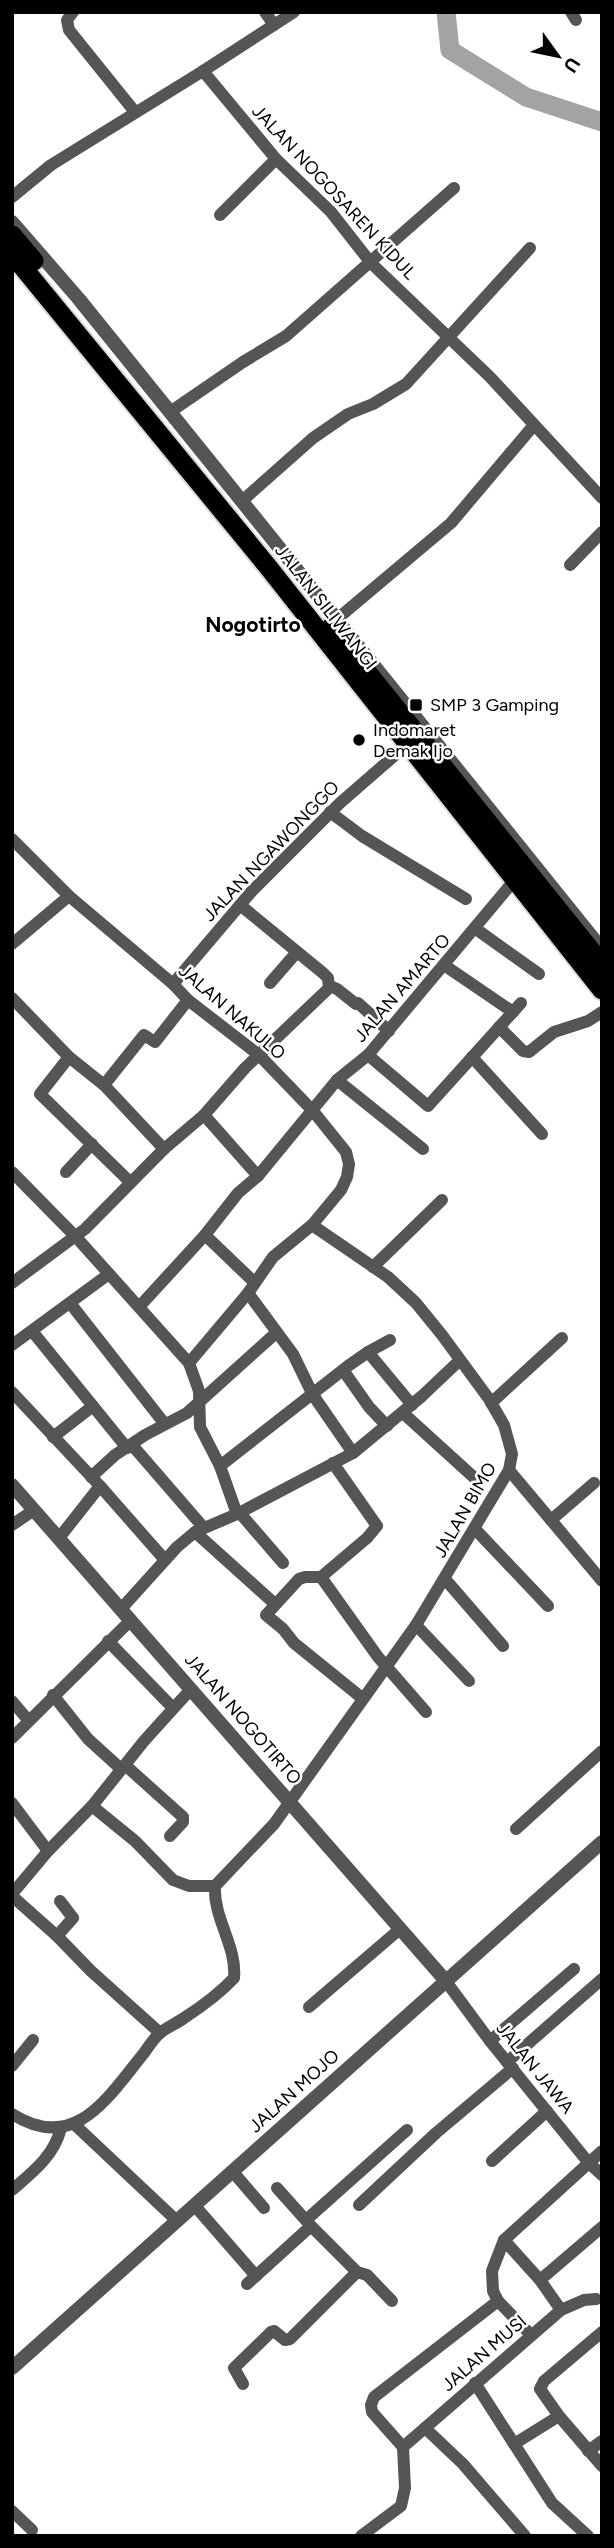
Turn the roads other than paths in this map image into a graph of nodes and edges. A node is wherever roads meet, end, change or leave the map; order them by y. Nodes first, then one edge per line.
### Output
1 (73, 12) edge
2 (265, 12) edge
3 (294, 12) edge
4 (274, 25) junction
5 (203, 71) junction
6 (135, 112) junction
7 (276, 159) junction
8 (454, 188) dead end
9 (12, 197) edge
10 (220, 215) dead end
11 (12, 222) edge
12 (12, 235) edge
13 (530, 248) dead end
14 (12, 254) edge
15 (371, 263) junction
16 (12, 269) edge
17 (449, 335) junction
18 (170, 412) junction
19 (534, 425) junction
20 (602, 498) edge
21 (242, 501) junction
22 (602, 532) edge
23 (274, 565) junction
24 (570, 565) dead end
25 (337, 619) junction
26 (367, 680) junction
27 (402, 749) junction
28 (330, 812) junction
29 (15, 847) edge
30 (512, 883) junction
31 (69, 896) junction
32 (466, 899) dead end
33 (560, 902) junction
34 (240, 905) junction
35 (476, 929) junction
36 (12, 944) edge
37 (602, 950) edge
38 (297, 952) junction
39 (602, 964) edge
40 (444, 965) junction
41 (539, 974) dead end
42 (270, 983) dead end
43 (173, 984) junction
44 (330, 985) junction
45 (602, 990) edge
46 (12, 998) edge
47 (602, 998) edge
48 (188, 1000) junction
49 (602, 1012) edge
50 (499, 1027) junction
51 (389, 1031) junction
52 (258, 1055) junction
53 (368, 1055) junction
54 (69, 1057) junction
55 (472, 1057) junction
56 (337, 1080) junction
57 (104, 1085) junction
58 (313, 1111) junction
59 (204, 1115) junction
60 (542, 1134) dead end
61 (92, 1144) junction
62 (164, 1149) junction
63 (423, 1149) dead end
64 (12, 1172) edge
65 (66, 1172) dead end
66 (258, 1176) junction
67 (130, 1182) junction
68 (442, 1200) dead end
69 (312, 1225) junction
70 (205, 1235) junction
71 (76, 1237) junction
72 (373, 1267) junction
73 (109, 1275) junction
74 (12, 1283) edge
75 (251, 1287) junction
76 (70, 1303) junction
77 (139, 1307) junction
78 (32, 1331) junction
79 (276, 1333) junction
80 (562, 1338) dead end
81 (390, 1340) dead end
82 (12, 1345) edge
83 (368, 1352) junction
84 (459, 1361) junction
85 (189, 1363) junction
86 (343, 1370) junction
87 (12, 1392) edge
88 (313, 1395) junction
89 (491, 1403) junction
90 (198, 1404) junction
91 (93, 1406) junction
92 (408, 1409) junction
93 (164, 1423) junction
94 (387, 1426) junction
95 (53, 1437) junction
96 (130, 1446) junction
97 (353, 1453) junction
98 (332, 1463) junction
99 (220, 1466) junction
100 (509, 1471) junction
101 (95, 1481) junction
102 (479, 1482) dead end
103 (594, 1483) dead end
104 (12, 1485) edge
105 (34, 1510) junction
106 (238, 1513) junction
107 (551, 1520) junction
108 (12, 1525) edge
109 (475, 1529) junction
110 (199, 1530) junction
111 (59, 1538) junction
112 (165, 1560) junction
113 (283, 1563) dead end
114 (321, 1577) junction
115 (445, 1578) junction
116 (602, 1581) edge
117 (275, 1604) junction
118 (548, 1606) dead end
119 (126, 1614) junction
120 (416, 1625) junction
121 (108, 1642) junction
122 (503, 1646) dead end
123 (385, 1666) junction
124 (469, 1681) dead end
125 (191, 1689) junction
126 (54, 1695) junction
127 (362, 1698) junction
128 (12, 1701) edge
129 (173, 1708) junction
130 (426, 1712) dead end
131 (27, 1720) junction
132 (12, 1738) edge
133 (602, 1751) edge
134 (123, 1767) junction
135 (290, 1802) junction
136 (12, 1803) edge
137 (92, 1807) junction
138 (516, 1829) dead end
139 (170, 1836) dead end
140 (602, 1842) edge
141 (48, 1851) junction
142 (215, 1886) junction
143 (12, 1895) edge
144 (60, 1901) dead end
145 (400, 1929) junction
146 (57, 1936) junction
147 (574, 1969) dead end
148 (602, 1979) edge
149 (445, 1980) junction
150 (309, 2007) dead end
151 (160, 2033) junction
152 (33, 2040) dead end
153 (490, 2041) junction
154 (510, 2065) junction
155 (12, 2066) edge
156 (547, 2111) junction
157 (12, 2114) edge
158 (75, 2124) junction
159 (61, 2128) junction
160 (407, 2130) dead end
161 (602, 2151) edge
162 (492, 2161) dead end
163 (588, 2162) junction
164 (233, 2172) junction
165 (602, 2175) edge
166 (277, 2188) dead end
167 (12, 2190) edge
168 (359, 2205) dead end
169 (195, 2206) junction
170 (264, 2208) dead end
171 (177, 2221) junction
172 (308, 2223) junction
173 (602, 2227) edge
174 (504, 2240) junction
175 (357, 2272) junction
176 (540, 2280) junction
177 (600, 2300) edge
178 (392, 2301) dead end
179 (498, 2301) junction
180 (561, 2311) junction
181 (602, 2332) edge
182 (531, 2334) junction
183 (12, 2368) edge
184 (475, 2383) junction
185 (243, 2384) dead end
186 (559, 2416) junction
187 (425, 2428) junction
188 (602, 2441) edge
189 (514, 2444) junction
190 (403, 2447) junction
191 (588, 2451) junction
192 (602, 2466) edge
193 (12, 2511) edge
194 (32, 2530) dead end
195 (361, 2536) edge
196 (526, 2536) edge
197 (588, 2536) edge

1 - 6 street
2 - 4 street
3 - 4 street
4 - 5 street
5 - 6 street
5 - 7 street, JALAN NOGOSAREN KIDUL
6 - 9 street
7 - 10 street
7 - 15 street, JALAN NOGOSAREN KIDUL
8 - 15 street
11 - 18 street
12 - 23 highway, JALAN SILIWANGI
13 - 17 street
14 - 23 highway, JALAN SILIWANGI
15 - 17 street, JALAN NOGOSAREN KIDUL
15 - 18 street
16 - 26 street
17 - 19 street, JALAN NOGOSAREN KIDUL
17 - 21 street
18 - 21 street
19 - 20 street, JALAN NOGOSAREN KIDUL
19 - 25 street
21 - 25 street
22 - 24 street
23 - 26 highway, JALAN SILIWANGI
25 - 26 street
26 - 27 street
26 - 33 highway, JALAN SILIWANGI
26 - 45 highway, JALAN SILIWANGI
27 - 28 street, JALAN NGAWONGGO
27 - 30 street
28 - 32 street
28 - 34 street, JALAN NGAWONGGO
29 - 31 street, JALAN NAKULO
30 - 35 street, JALAN AMARTO
30 - 47 street
31 - 36 street
31 - 43 street, JALAN NAKULO
33 - 37 street
33 - 39 highway, JALAN SILIWANGI
34 - 38 street
34 - 43 street, JALAN NGAWONGGO
35 - 40 street, JALAN AMARTO
35 - 41 street
38 - 42 street
38 - 44 street
40 - 50 street
40 - 51 street, JALAN AMARTO
43 - 48 street, JALAN NAKULO
44 - 51 street
44 - 52 street
46 - 54 street
48 - 52 street, JALAN NAKULO
48 - 57 street
49 - 50 street
50 - 55 street
51 - 53 street, JALAN AMARTO
52 - 58 street, JALAN NAKULO
52 - 59 street
53 - 55 street
53 - 56 street, JALAN AMARTO
54 - 57 street
54 - 61 street
55 - 60 street
56 - 58 street, JALAN AMARTO
56 - 63 street
57 - 62 street
58 - 66 street, JALAN AMARTO
58 - 69 street, JALAN NAKULO
59 - 62 street
59 - 66 street
61 - 65 street
61 - 67 street
62 - 67 street
64 - 71 street
66 - 70 street, JALAN AMARTO
67 - 71 street
68 - 72 street
69 - 72 street, JALAN BIMO
69 - 75 street, JALAN NAKULO
70 - 75 street
70 - 77 street, JALAN AMARTO
71 - 73 street
71 - 74 street
72 - 84 street, JALAN BIMO
73 - 76 street
73 - 77 street
75 - 79 street
75 - 85 street, JALAN NAKULO
76 - 78 street
76 - 93 street
77 - 85 street
78 - 82 street
78 - 91 street
79 - 88 street
79 - 90 street
80 - 89 street
81 - 83 street
83 - 86 street
83 - 92 street
84 - 89 street, JALAN BIMO
84 - 92 street
85 - 90 street
86 - 88 street
86 - 94 street
87 - 95 street
88 - 97 street
88 - 99 street
89 - 100 street, JALAN BIMO
90 - 93 street
90 - 99 street
91 - 95 street
91 - 96 street
92 - 94 street
92 - 102 street
93 - 96 street
94 - 97 street
95 - 101 street
96 - 101 street
96 - 110 street
97 - 98 street
98 - 106 street
98 - 114 street
99 - 106 street
100 - 107 street
100 - 109 street, JALAN BIMO
101 - 111 street
101 - 112 street
103 - 107 street
104 - 105 street, JALAN NOGOTIRTO
105 - 108 street
105 - 111 street, JALAN NOGOTIRTO
106 - 110 street
106 - 113 street
107 - 116 street
109 - 115 street, JALAN BIMO
109 - 118 street
110 - 112 street
110 - 117 street
111 - 119 street, JALAN NOGOTIRTO
112 - 119 street
114 - 117 street
114 - 123 street
115 - 120 street, JALAN BIMO
115 - 122 street
117 - 127 street
119 - 121 street
119 - 125 street, JALAN NOGOTIRTO
120 - 123 street, JALAN BIMO
120 - 124 street
121 - 126 street
121 - 129 street
123 - 127 street, JALAN BIMO
123 - 130 street
125 - 129 street
125 - 135 street, JALAN NOGOTIRTO
126 - 131 street
126 - 134 street
127 - 135 street, JALAN BIMO
128 - 131 street
129 - 134 street
131 - 132 street
133 - 138 street
134 - 137 street
134 - 139 street
135 - 142 street, JALAN BIMO
135 - 145 street, JALAN NOGOTIRTO
136 - 141 street
137 - 141 street
137 - 142 street
140 - 149 street, JALAN MOJO
141 - 143 street
142 - 151 street
143 - 146 street
144 - 146 street
145 - 149 street, JALAN NOGOTIRTO
145 - 150 street
146 - 151 street
147 - 153 street
148 - 154 street
149 - 153 street, JALAN JAWA
149 - 164 street, JALAN MOJO
151 - 158 street
152 - 155 street
153 - 154 street, JALAN JAWA
154 - 156 street, JALAN JAWA
154 - 168 street
156 - 162 street
156 - 163 street, JALAN JAWA
157 - 159 street
158 - 159 street
158 - 171 street
159 - 167 street
160 - 172 street
161 - 163 street
163 - 165 street, JALAN JAWA
163 - 174 street
164 - 169 street, JALAN MOJO
164 - 170 street
166 - 172 street
169 - 171 street, JALAN MOJO
169 - 172 street
171 - 183 street, JALAN MOJO
172 - 175 street
173 - 176 street
174 - 176 street
174 - 179 street
175 - 178 street
175 - 185 street
176 - 180 street
177 - 180 street, JALAN MUSI
179 - 182 street
179 - 190 street
180 - 182 street, JALAN MUSI
181 - 186 street
182 - 184 street, JALAN MUSI
184 - 187 street, JALAN MUSI
184 - 189 street
186 - 189 street
186 - 191 street
187 - 190 street, JALAN MUSI
187 - 196 street
188 - 191 street
189 - 197 street
190 - 195 street
191 - 192 street
193 - 194 street

